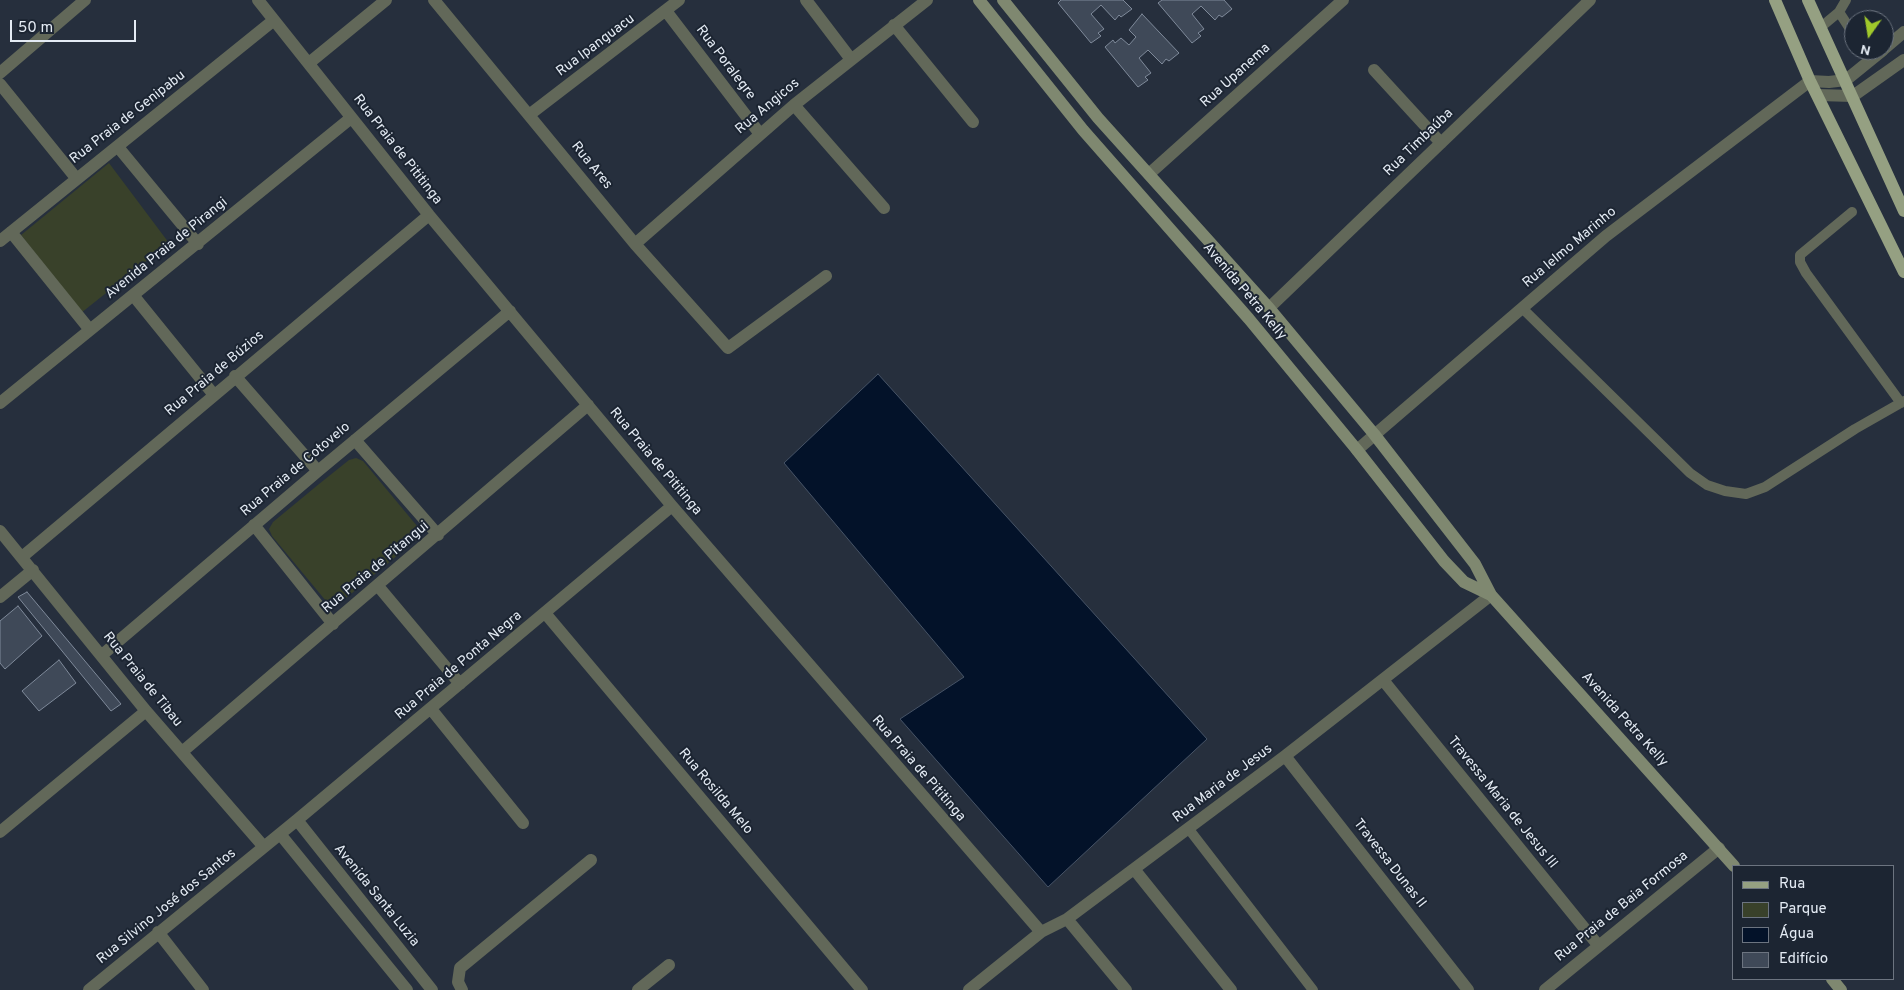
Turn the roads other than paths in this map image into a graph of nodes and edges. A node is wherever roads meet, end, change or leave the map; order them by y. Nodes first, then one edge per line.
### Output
1 (85, 0) edge
2 (258, 0) edge
3 (386, 0) edge
4 (434, 0) edge
5 (680, 0) edge
6 (806, 0) edge
7 (927, 0) edge
8 (979, 0) edge
9 (1003, 0) edge
10 (1343, 0) edge
11 (1590, 0) edge
12 (1775, 0) edge
13 (1808, 0) edge
14 (1846, 0) edge
15 (666, 11) junction
16 (1839, 12) junction
17 (274, 20) junction
18 (1844, 20) edge
19 (894, 25) junction
20 (1820, 27) junction
21 (1904, 32) edge
22 (1894, 40) edge
23 (850, 58) junction
24 (1869, 60) edge
25 (1904, 60) edge
26 (309, 63) junction
27 (1374, 70) dead end
28 (0, 73) edge
29 (1810, 80) junction
30 (1846, 80) junction
31 (0, 84) edge
32 (1818, 95) junction
33 (1853, 96) junction
34 (794, 105) junction
35 (529, 115) junction
36 (352, 118) junction
37 (973, 122) dead end
38 (760, 134) junction
39 (1441, 143) junction
40 (118, 146) junction
41 (1149, 174) junction
42 (76, 178) junction
43 (884, 208) dead end
44 (1904, 211) edge
45 (1852, 212) dead end
46 (429, 215) junction
47 (10, 232) junction
48 (0, 241) edge
49 (198, 244) junction
50 (635, 244) junction
51 (1904, 272) edge
52 (826, 276) dead end
53 (133, 295) junction
54 (1269, 308) junction
55 (1522, 308) junction
56 (510, 311) junction
57 (90, 330) junction
58 (235, 376) junction
59 (214, 395) junction
60 (1903, 402) edge
61 (0, 403) edge
62 (588, 405) junction
63 (1374, 434) junction
64 (355, 440) junction
65 (1357, 450) junction
66 (318, 471) junction
67 (672, 506) junction
68 (254, 525) junction
69 (0, 531) edge
70 (438, 536) junction
71 (22, 558) junction
72 (33, 570) junction
73 (378, 586) junction
74 (1491, 595) junction
75 (0, 597) edge
76 (545, 612) junction
77 (333, 624) junction
78 (102, 655) junction
79 (1384, 680) junction
80 (460, 684) junction
81 (431, 709) junction
82 (146, 711) junction
83 (182, 752) junction
84 (1285, 756) junction
85 (297, 820) junction
86 (522, 823) dead end
87 (1188, 828) junction
88 (0, 832) edge
89 (280, 834) junction
90 (264, 847) junction
91 (1719, 848) junction
92 (591, 860) dead end
93 (1733, 865) edge
94 (1134, 869) junction
95 (1067, 919) junction
96 (158, 932) junction
97 (1041, 932) junction
98 (1598, 945) junction
99 (669, 965) dead end
100 (1833, 980) edge
101 (89, 990) edge
102 (203, 990) edge
103 (407, 990) edge
104 (432, 990) edge
105 (462, 990) edge
106 (638, 990) edge
107 (862, 990) edge
108 (969, 990) edge
109 (1126, 990) edge
110 (1231, 990) edge
111 (1313, 990) edge
112 (1468, 990) edge
113 (1545, 990) edge
114 (1841, 990) edge

1 - 28 street
2 - 17 street, Rua Praia de Pititinga
3 - 26 street
4 - 35 street, Rua Ares
5 - 15 street, Rua Ipanguacu
6 - 23 street
7 - 19 street, Rua Angicos
8 - 65 street, Avenida Petra Kelly
9 - 41 street, Avenida Petra Kelly
10 - 41 street, Rua Upanema
11 - 39 street, Rua Timbaúba
12 - 29 main road
13 - 20 main road
14 - 16 lane
15 - 35 street, Rua Ipanguacu
15 - 38 street, Rua Poralegre
16 - 18 lane
16 - 20 lane
17 - 26 street, Rua Praia de Pititinga
17 - 40 street, Rua Praia de Genipabu
19 - 23 street, Rua Angicos
19 - 37 street
20 - 30 main road
21 - 22 street
23 - 34 street, Rua Angicos
24 - 30 street
25 - 33 street
26 - 36 street, Rua Praia de Pititinga
27 - 39 street
29 - 30 street
29 - 32 main road
29 - 55 street, Rua Ielmo Marinho
30 - 33 main road
31 - 42 street
32 - 33 street
32 - 51 main road
33 - 44 main road
34 - 38 street, Rua Angicos
34 - 43 street
35 - 50 street, Rua Ares
36 - 46 street, Rua Praia de Pititinga
36 - 49 street, Avenida Praia de Pirangi
38 - 50 street, Rua Angicos
39 - 54 street, Rua Timbaúba
40 - 42 street, Rua Praia de Genipabu
40 - 49 street
41 - 54 street, Avenida Petra Kelly
42 - 47 street, Rua Praia de Genipabu
45 - 60 lane
46 - 56 street, Rua Praia de Pititinga
46 - 58 street, Rua Praia de Búzios
47 - 48 street, Rua Praia de Genipabu
47 - 57 street
49 - 53 street, Avenida Praia de Pirangi
50 - 52 street, Rua Ares
53 - 57 street, Avenida Praia de Pirangi
53 - 59 street
54 - 63 street, Avenida Petra Kelly
55 - 60 lane
55 - 63 street, Rua Ielmo Marinho
56 - 62 street, Rua Praia de Pititinga
56 - 64 street, Rua Praia de Cotovelo
57 - 61 street, Avenida Praia de Pirangi
58 - 59 street, Rua Praia de Búzios
58 - 66 street
59 - 71 street, Rua Praia de Búzios
62 - 67 street, Rua Praia de Pititinga
62 - 70 street, Rua Praia de Pitangui
63 - 65 street, Rua Ielmo Marinho
63 - 74 street, Avenida Petra Kelly
64 - 66 street, Rua Praia de Cotovelo
64 - 70 street
65 - 74 street, Avenida Petra Kelly
66 - 68 street, Rua Praia de Cotovelo
67 - 76 street, Rua Praia de Ponta Negra
67 - 97 street, Rua Praia de Pititinga
68 - 77 street
68 - 78 street, Rua Praia de Cotovelo
69 - 71 street, Rua Praia de Tibau
70 - 73 street, Rua Praia de Pitangui
71 - 72 street, Rua Praia de Tibau
72 - 75 street
72 - 78 street, Rua Praia de Tibau
73 - 77 street, Rua Praia de Pitangui
73 - 80 street
74 - 79 street, Rua Maria de Jesus
74 - 91 street, Avenida Petra Kelly
76 - 80 street, Rua Praia de Ponta Negra
76 - 107 street, Rua Rosilda Melo
77 - 83 street, Rua Praia de Pitangui
78 - 82 street, Rua Praia de Tibau
79 - 84 street, Rua Maria de Jesus
79 - 98 street, Travessa Maria de Jesus III
80 - 81 street, Rua Praia de Ponta Negra
81 - 85 street, Rua Praia de Ponta Negra
81 - 86 street
82 - 83 street, Rua Praia de Tibau
82 - 88 street
83 - 90 street, Rua Praia de Tibau
84 - 87 street, Rua Maria de Jesus
84 - 112 street, Travessa Dunas II
85 - 89 street, Rua Praia de Ponta Negra
85 - 104 street, Avenida Santa Luzia
87 - 94 street, Rua Maria de Jesus
87 - 111 lane
89 - 90 street, Rua Praia de Ponta Negra
89 - 103 street
90 - 96 street, Rua Silvino José dos Santos
91 - 93 street, Avenida Petra Kelly
91 - 98 street, Rua Praia de Baia Formosa
92 - 105 street
94 - 95 street, Rua Maria de Jesus
94 - 110 street
95 - 97 street, Rua Maria de Jesus
95 - 109 street
96 - 101 street, Rua Silvino José dos Santos
96 - 102 street
97 - 108 street, Rua Maria de Jesus
98 - 113 street, Rua Praia de Baia Formosa
99 - 106 street
100 - 114 street

